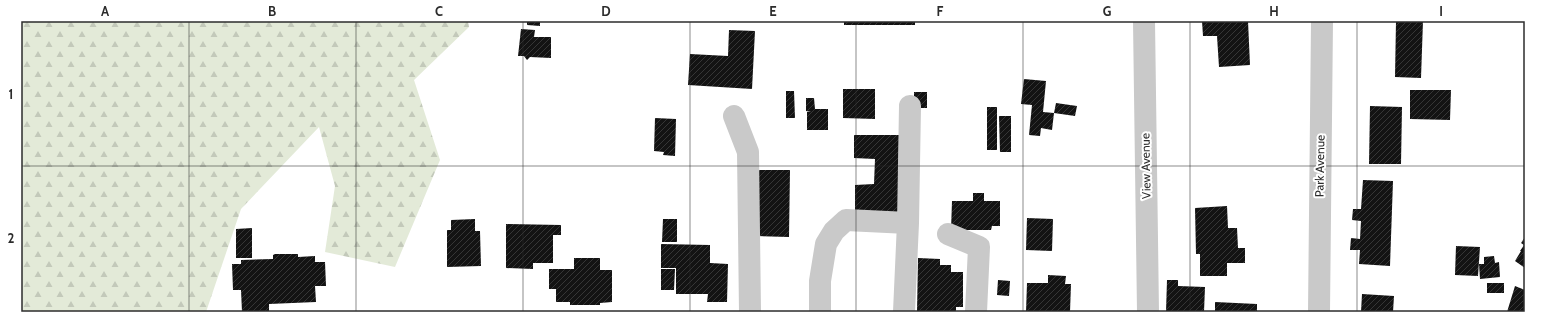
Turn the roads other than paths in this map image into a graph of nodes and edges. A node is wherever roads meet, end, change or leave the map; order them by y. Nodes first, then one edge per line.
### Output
1 (1144, 21) edge
2 (1322, 21) edge
3 (910, 106) dead end
4 (734, 116) dead end
5 (908, 223) junction
6 (948, 234) dead end
7 (750, 312) edge
8 (820, 312) edge
9 (904, 312) edge
10 (976, 312) edge
11 (1148, 312) edge
12 (1319, 312) edge

1 - 11 street, View Avenue
2 - 12 street, Park Avenue
3 - 5 street
4 - 7 street
5 - 8 street
5 - 9 street
6 - 10 street

